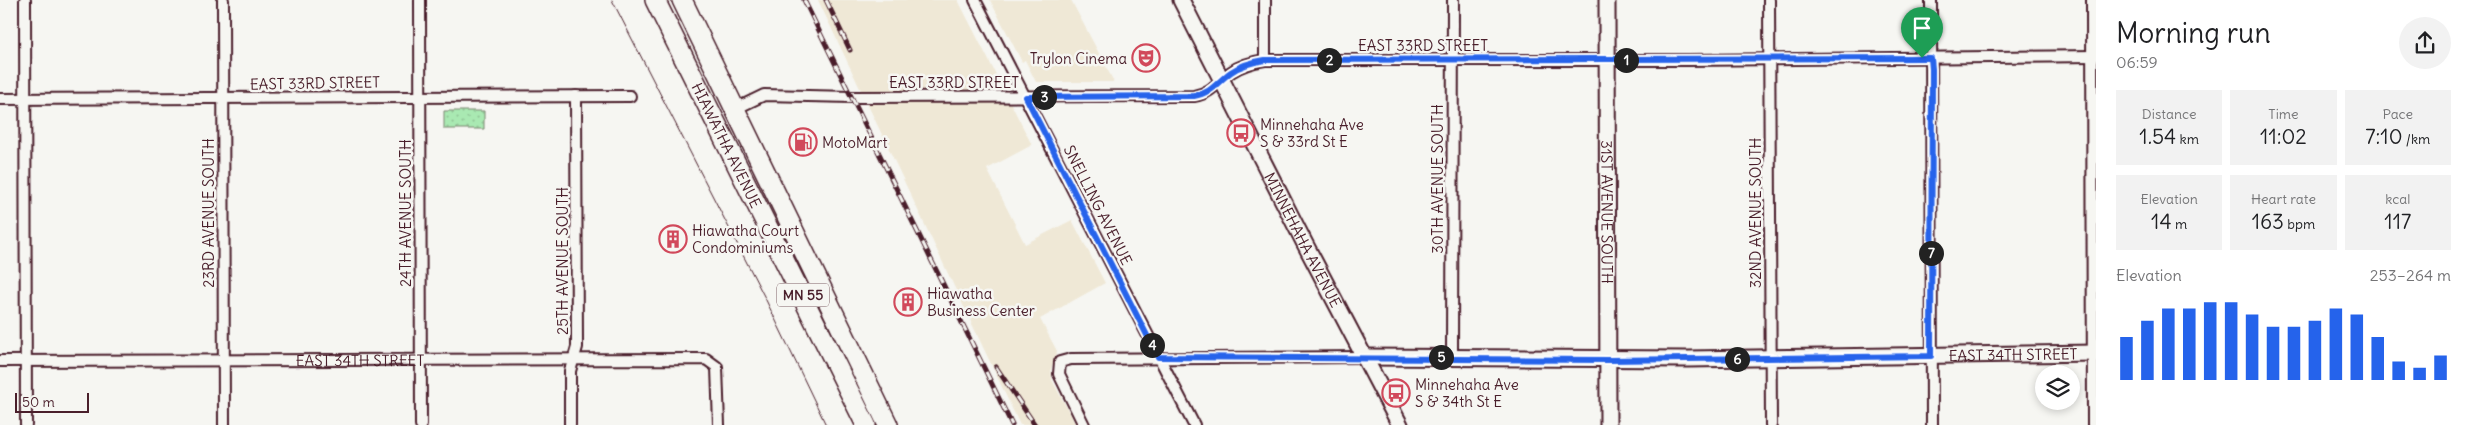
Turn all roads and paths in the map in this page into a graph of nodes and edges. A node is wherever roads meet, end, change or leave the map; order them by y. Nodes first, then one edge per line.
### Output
1 (25, 0) edge
2 (223, 0) edge
3 (420, 0) edge
4 (655, 0) edge
5 (682, 0) edge
6 (974, 0) edge
7 (1181, 0) edge
8 (1266, 0) edge
9 (1453, 0) edge
10 (1607, 0) edge
11 (1770, 0) edge
12 (1931, 0) edge
13 (2092, 0) edge
14 (2095, 56) edge
15 (1931, 58) junction
16 (1265, 60) junction
17 (1452, 60) junction
18 (1606, 60) junction
19 (1769, 60) junction
20 (1222, 81) junction
21 (576, 96) junction
22 (630, 96) dead end
23 (1026, 97) junction
24 (420, 98) junction
25 (0, 99) edge
26 (25, 99) junction
27 (223, 100) junction
28 (735, 109) junction
29 (2094, 354) edge
30 (1931, 356) junction
31 (1158, 357) junction
32 (1365, 357) junction
33 (1452, 358) junction
34 (1772, 358) junction
35 (573, 359) junction
36 (420, 360) junction
37 (1609, 360) junction
38 (27, 361) junction
39 (224, 361) junction
40 (0, 362) edge
41 (26, 425) edge
42 (224, 425) edge
43 (421, 425) edge
44 (570, 425) edge
45 (719, 425) edge
46 (866, 425) edge
47 (888, 425) edge
48 (1084, 425) edge
49 (1194, 425) edge
50 (1400, 425) edge
51 (1608, 425) edge
52 (1770, 425) edge
53 (1932, 425) edge
54 (2093, 425) edge

1 - 26 street
2 - 27 street, 23RD AVENUE SOUTH
3 - 24 street, 24TH AVENUE SOUTH
4 - 46 highway, HIAWATHA AVENUE / MN 55
5 - 28 highway, HIAWATHA AVENUE / MN 55
6 - 23 street, SNELLING AVENUE
7 - 20 street, MINNEHAHA AVENUE
8 - 16 street
9 - 17 street, 30TH AVENUE SOUTH
10 - 18 street, 31ST AVENUE SOUTH
11 - 19 street, 32ND AVENUE SOUTH
12 - 15 street
13 - 14 street
14 - 15 street, EAST 33RD STREET
14 - 29 street
15 - 19 street, EAST 33RD STREET
15 - 30 street
16 - 17 street, EAST 33RD STREET
16 - 20 street, EAST 33RD STREET
17 - 18 street, EAST 33RD STREET
17 - 33 street, 30TH AVENUE SOUTH
18 - 19 street, EAST 33RD STREET
18 - 37 street, 31ST AVENUE SOUTH
19 - 34 street, 32ND AVENUE SOUTH
20 - 23 street, EAST 33RD STREET
20 - 32 street, MINNEHAHA AVENUE
21 - 22 street, EAST 33RD STREET
21 - 24 street, EAST 33RD STREET
21 - 35 street, 25TH AVENUE SOUTH
23 - 28 street, EAST 33RD STREET
23 - 31 street, SNELLING AVENUE
24 - 27 street, EAST 33RD STREET
24 - 36 street, 24TH AVENUE SOUTH
25 - 26 street, EAST 33RD STREET
26 - 27 street, EAST 33RD STREET
26 - 38 street
27 - 39 street, 23RD AVENUE SOUTH
28 - 47 highway, HIAWATHA AVENUE / MN 55
29 - 30 street, EAST 34TH STREET
29 - 54 street
30 - 34 street, EAST 34TH STREET
30 - 53 street
31 - 32 street, EAST 34TH STREET
31 - 48 street, EAST 34TH STREET
31 - 49 street, SNELLING AVENUE
32 - 33 street, EAST 34TH STREET
32 - 50 street, MINNEHAHA AVENUE
33 - 37 street, EAST 34TH STREET
34 - 37 street, EAST 34TH STREET
34 - 52 street, 32ND AVENUE SOUTH
35 - 36 street, EAST 34TH STREET
35 - 44 street, 25TH AVENUE SOUTH
35 - 45 street, EAST 34TH STREET
36 - 39 street, EAST 34TH STREET
36 - 43 street, 24TH AVENUE SOUTH
37 - 51 street, 31ST AVENUE SOUTH
38 - 39 street, EAST 34TH STREET
38 - 40 street, EAST 34TH STREET
38 - 41 street
39 - 42 street, 23RD AVENUE SOUTH

